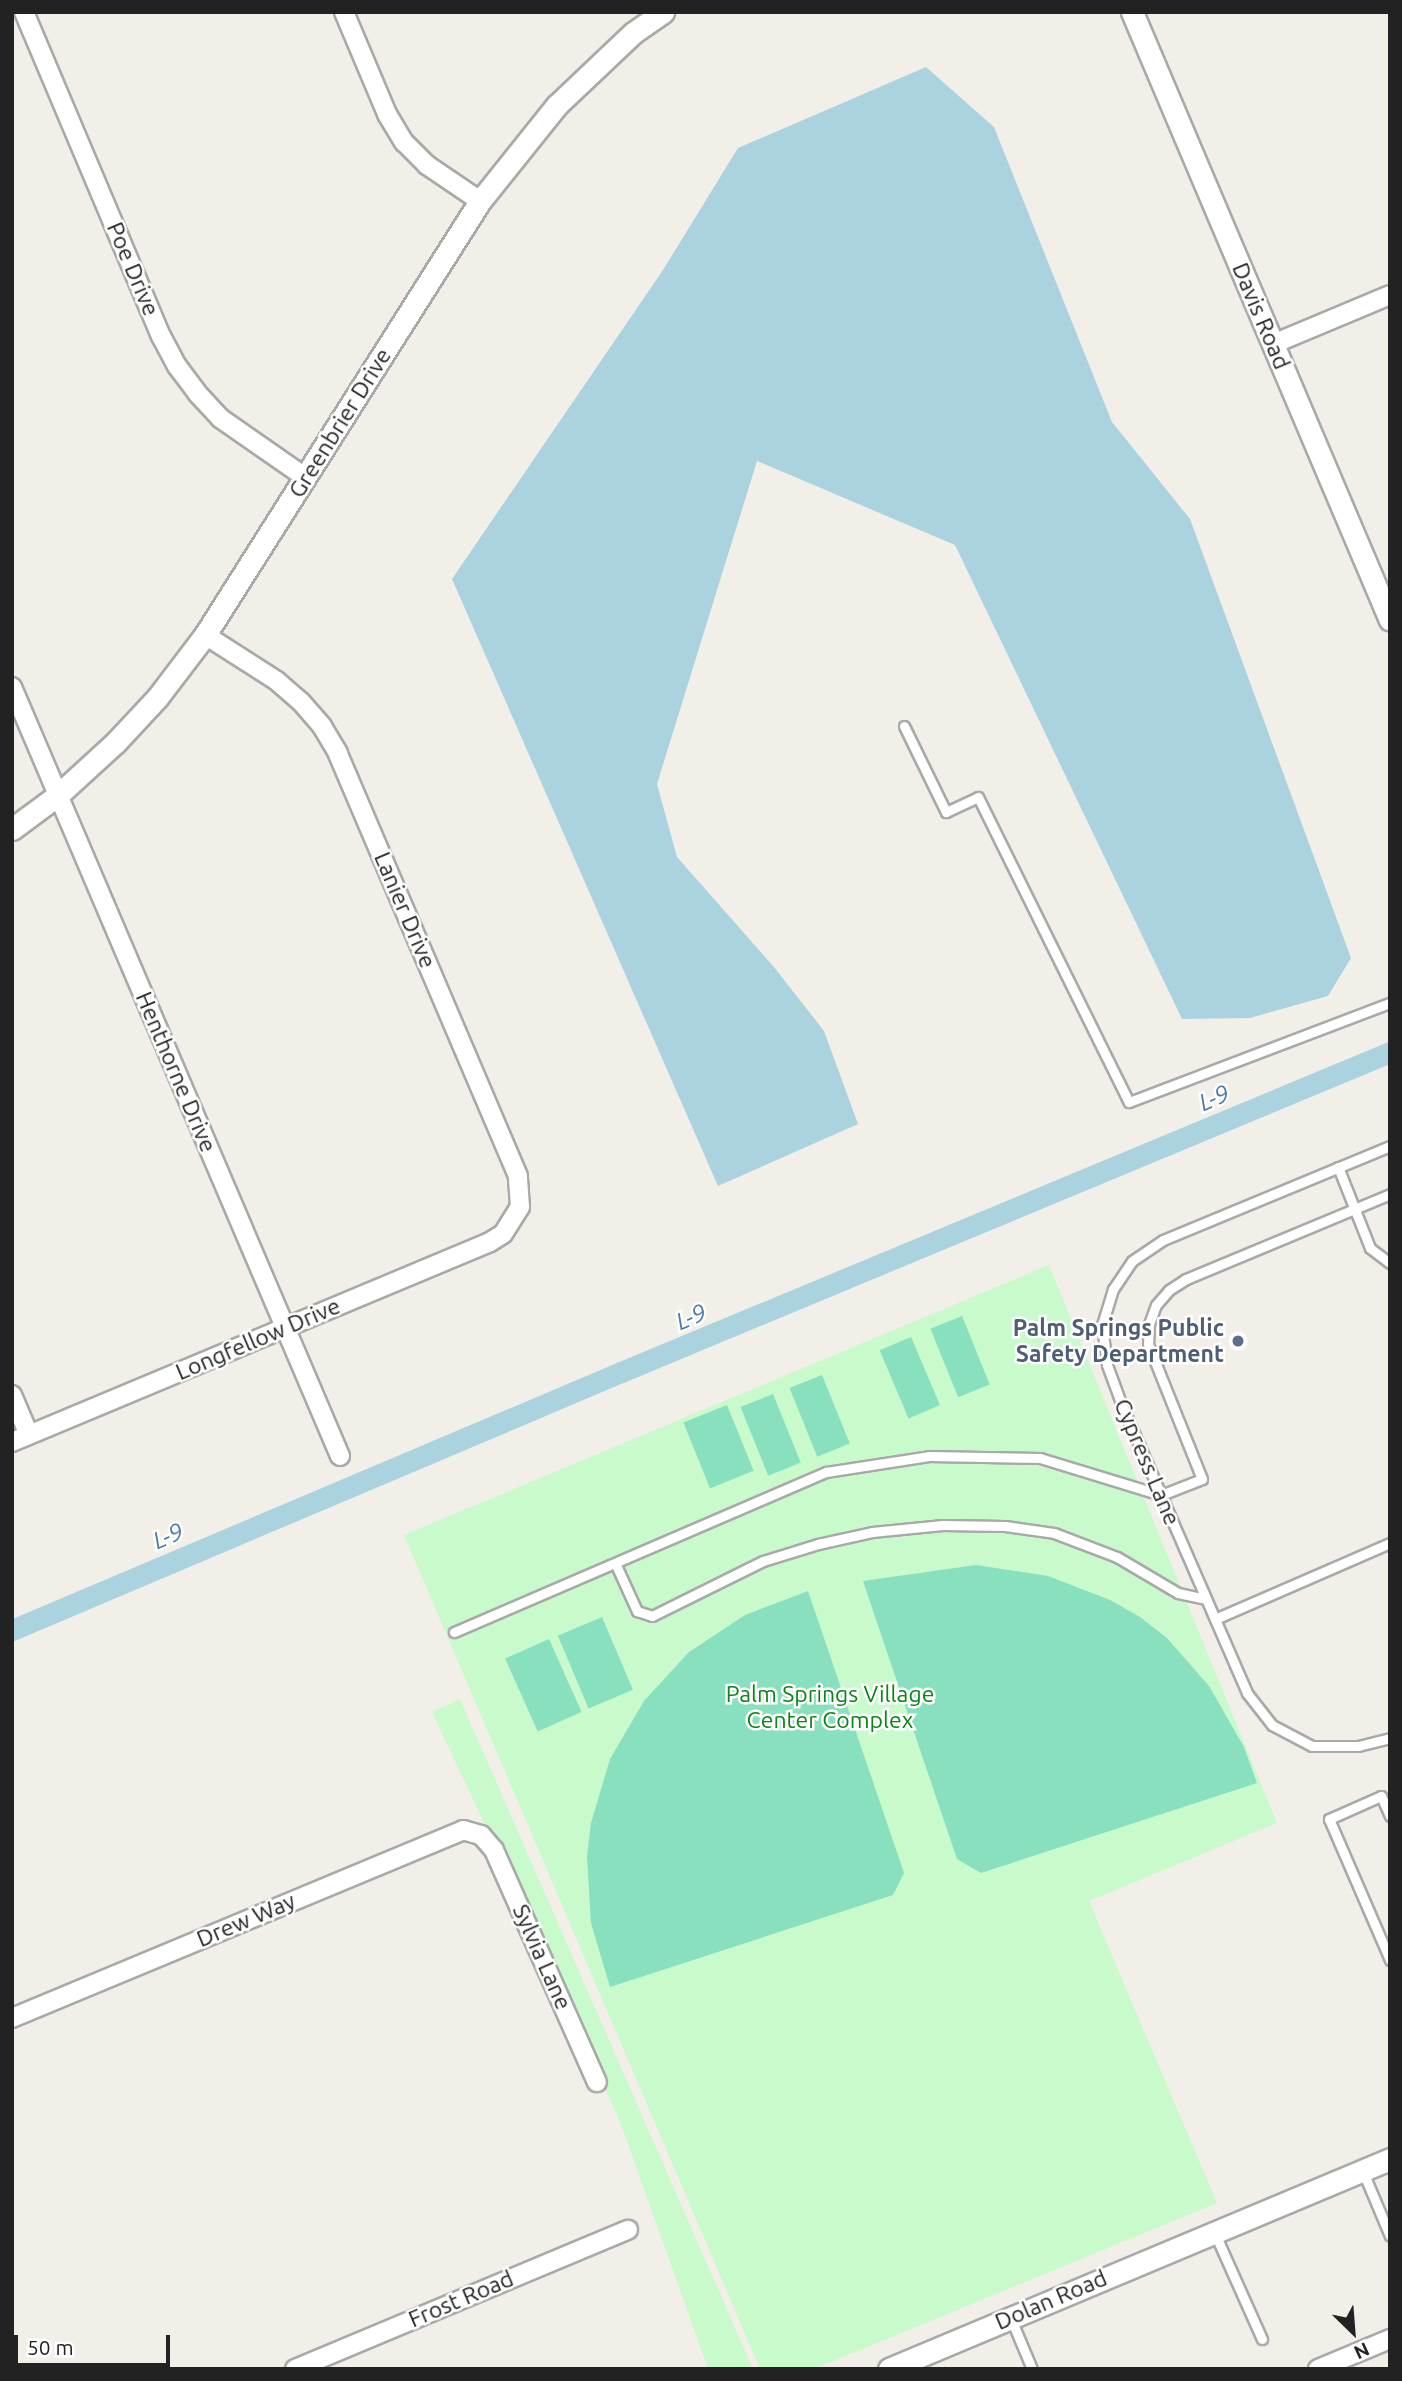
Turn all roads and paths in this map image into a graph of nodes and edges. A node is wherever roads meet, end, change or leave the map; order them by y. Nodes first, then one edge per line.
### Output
1 (24, 12) edge
2 (344, 12) edge
3 (663, 12) edge
4 (1132, 12) edge
5 (480, 201) junction
6 (1390, 295) edge
7 (1273, 344) junction
8 (305, 477) junction
9 (1390, 620) edge
10 (205, 635) junction
11 (12, 687) edge
12 (904, 726) dead end
13 (58, 795) junction
14 (12, 829) edge
15 (1390, 1003) edge
16 (1390, 1146) edge
17 (1338, 1167) junction
18 (1390, 1194) edge
19 (1354, 1208) junction
20 (503, 1234) joint
21 (1390, 1263) edge
22 (284, 1328) junction
23 (12, 1395) edge
24 (21, 1438) edge
25 (340, 1456) dead end
26 (1160, 1495) junction
27 (1390, 1543) edge
28 (616, 1565) junction
29 (1206, 1599) junction
30 (1215, 1619) junction
31 (454, 1632) dead end
32 (1390, 1738) edge
33 (1390, 1816) edge
34 (481, 1835) joint
35 (1390, 1960) edge
36 (12, 2018) edge
37 (597, 2081) dead end
38 (1390, 2159) edge
39 (1362, 2171) junction
40 (628, 2230) dead end
41 (1214, 2232) junction
42 (1390, 2236) edge
43 (1010, 2318) junction
44 (1262, 2339) dead end
45 (1390, 2339) edge
46 (295, 2369) edge
47 (889, 2369) edge
48 (1032, 2369) edge
49 (1318, 2369) edge

1 - 8 street, Poe Drive
2 - 5 street
3 - 5 street, Greenbrier Drive
4 - 7 street, Davis Road
5 - 8 street, Greenbrier Drive
6 - 7 street
7 - 9 street, Davis Road
8 - 10 street, Greenbrier Drive
10 - 13 street, Greenbrier Drive
10 - 20 street, Lanier Drive
11 - 13 street, Henthorne Drive
12 - 15 lane
13 - 14 street, Greenbrier Drive
13 - 22 street, Henthorne Drive
16 - 17 lane, Cypress Lane
17 - 19 lane
17 - 26 lane, Cypress Lane
18 - 19 lane
19 - 21 lane
19 - 26 lane
20 - 22 street, Longfellow Drive
22 - 24 street, Longfellow Drive
22 - 25 street, Henthorne Drive
23 - 24 street
26 - 28 lane
26 - 29 lane, Cypress Lane
27 - 30 lane
28 - 29 lane
28 - 31 lane
29 - 30 lane, Cypress Lane
30 - 32 lane, Cypress Lane
33 - 35 lane
34 - 36 street, Drew Way
34 - 37 street, Sylvia Lane
38 - 39 street, Dolan Road
39 - 41 street, Dolan Road
39 - 42 lane
40 - 46 street, Frost Road
41 - 43 street, Dolan Road
41 - 44 lane
43 - 47 street, Dolan Road
43 - 48 lane
45 - 49 street

